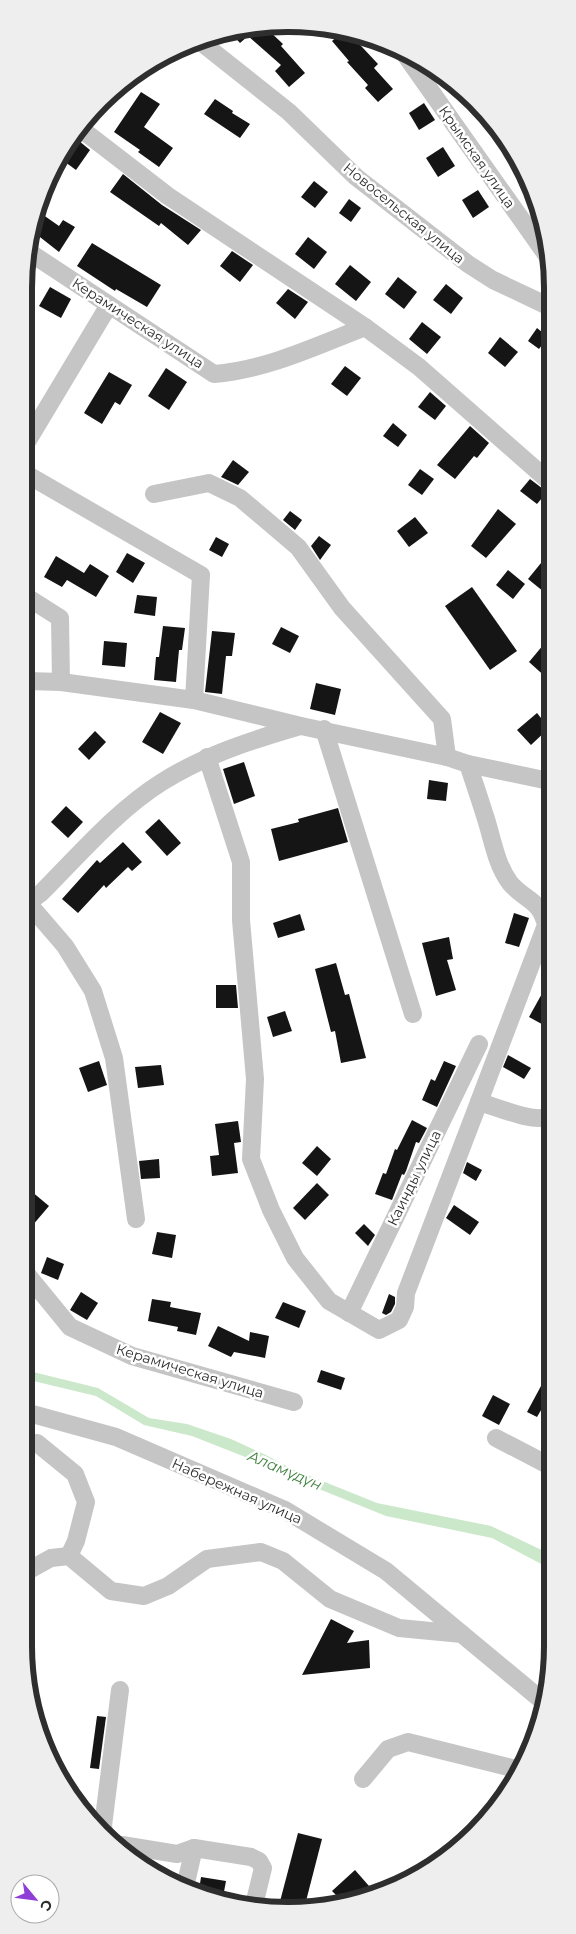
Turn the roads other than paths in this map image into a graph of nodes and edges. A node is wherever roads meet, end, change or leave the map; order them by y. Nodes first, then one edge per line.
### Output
1 (206, 46) edge
2 (413, 65) edge
3 (85, 132) edge
4 (540, 246) edge
5 (35, 256) edge
6 (544, 304) edge
7 (109, 305) junction
8 (365, 327) junction
9 (32, 433) edge
10 (32, 477) edge
11 (544, 477) edge
12 (154, 494) dead end
13 (32, 600) edge
14 (32, 680) edge
15 (61, 682) junction
16 (194, 700) junction
17 (300, 726) junction
18 (324, 729) junction
19 (447, 757) junction
20 (207, 758) junction
21 (468, 764) junction
22 (544, 781) edge
23 (32, 896) edge
24 (32, 901) edge
25 (544, 916) edge
26 (544, 930) edge
27 (414, 1014) dead end
28 (478, 1044) dead end
29 (479, 1102) junction
30 (544, 1119) edge
31 (136, 1218) dead end
32 (32, 1281) edge
33 (349, 1313) junction
34 (294, 1402) dead end
35 (32, 1414) edge
36 (496, 1438) dead end
37 (37, 1443) dead end
38 (544, 1464) edge
39 (69, 1556) junction
40 (32, 1569) edge
41 (462, 1634) junction
42 (120, 1690) dead end
43 (539, 1698) edge
44 (512, 1768) edge
45 (363, 1778) dead end
46 (103, 1823) edge
47 (129, 1846) edge
48 (194, 1848) junction
49 (187, 1880) edge
50 (256, 1899) edge

1 - 6 street, Новосельская улица
2 - 4 street, Крымская улица
3 - 8 street
5 - 7 street, Керамическая улица
7 - 8 street, Керамическая улица
7 - 9 street
8 - 11 street
10 - 16 street
12 - 19 street
13 - 15 street
14 - 15 street
15 - 16 street
16 - 17 street
17 - 18 street
17 - 20 street
18 - 19 street
18 - 27 street
19 - 21 street
20 - 23 street
20 - 33 street
21 - 22 street
21 - 25 street
24 - 31 street
26 - 29 street
28 - 33 street, Каинды улица
29 - 30 street
29 - 33 street
32 - 34 street, Керамическая улица
35 - 41 street, Набережная улица
36 - 38 street
37 - 39 street
39 - 40 street
39 - 41 street
41 - 43 street, Набережная улица
42 - 46 street
44 - 45 street
47 - 48 street
48 - 49 street
48 - 50 street

